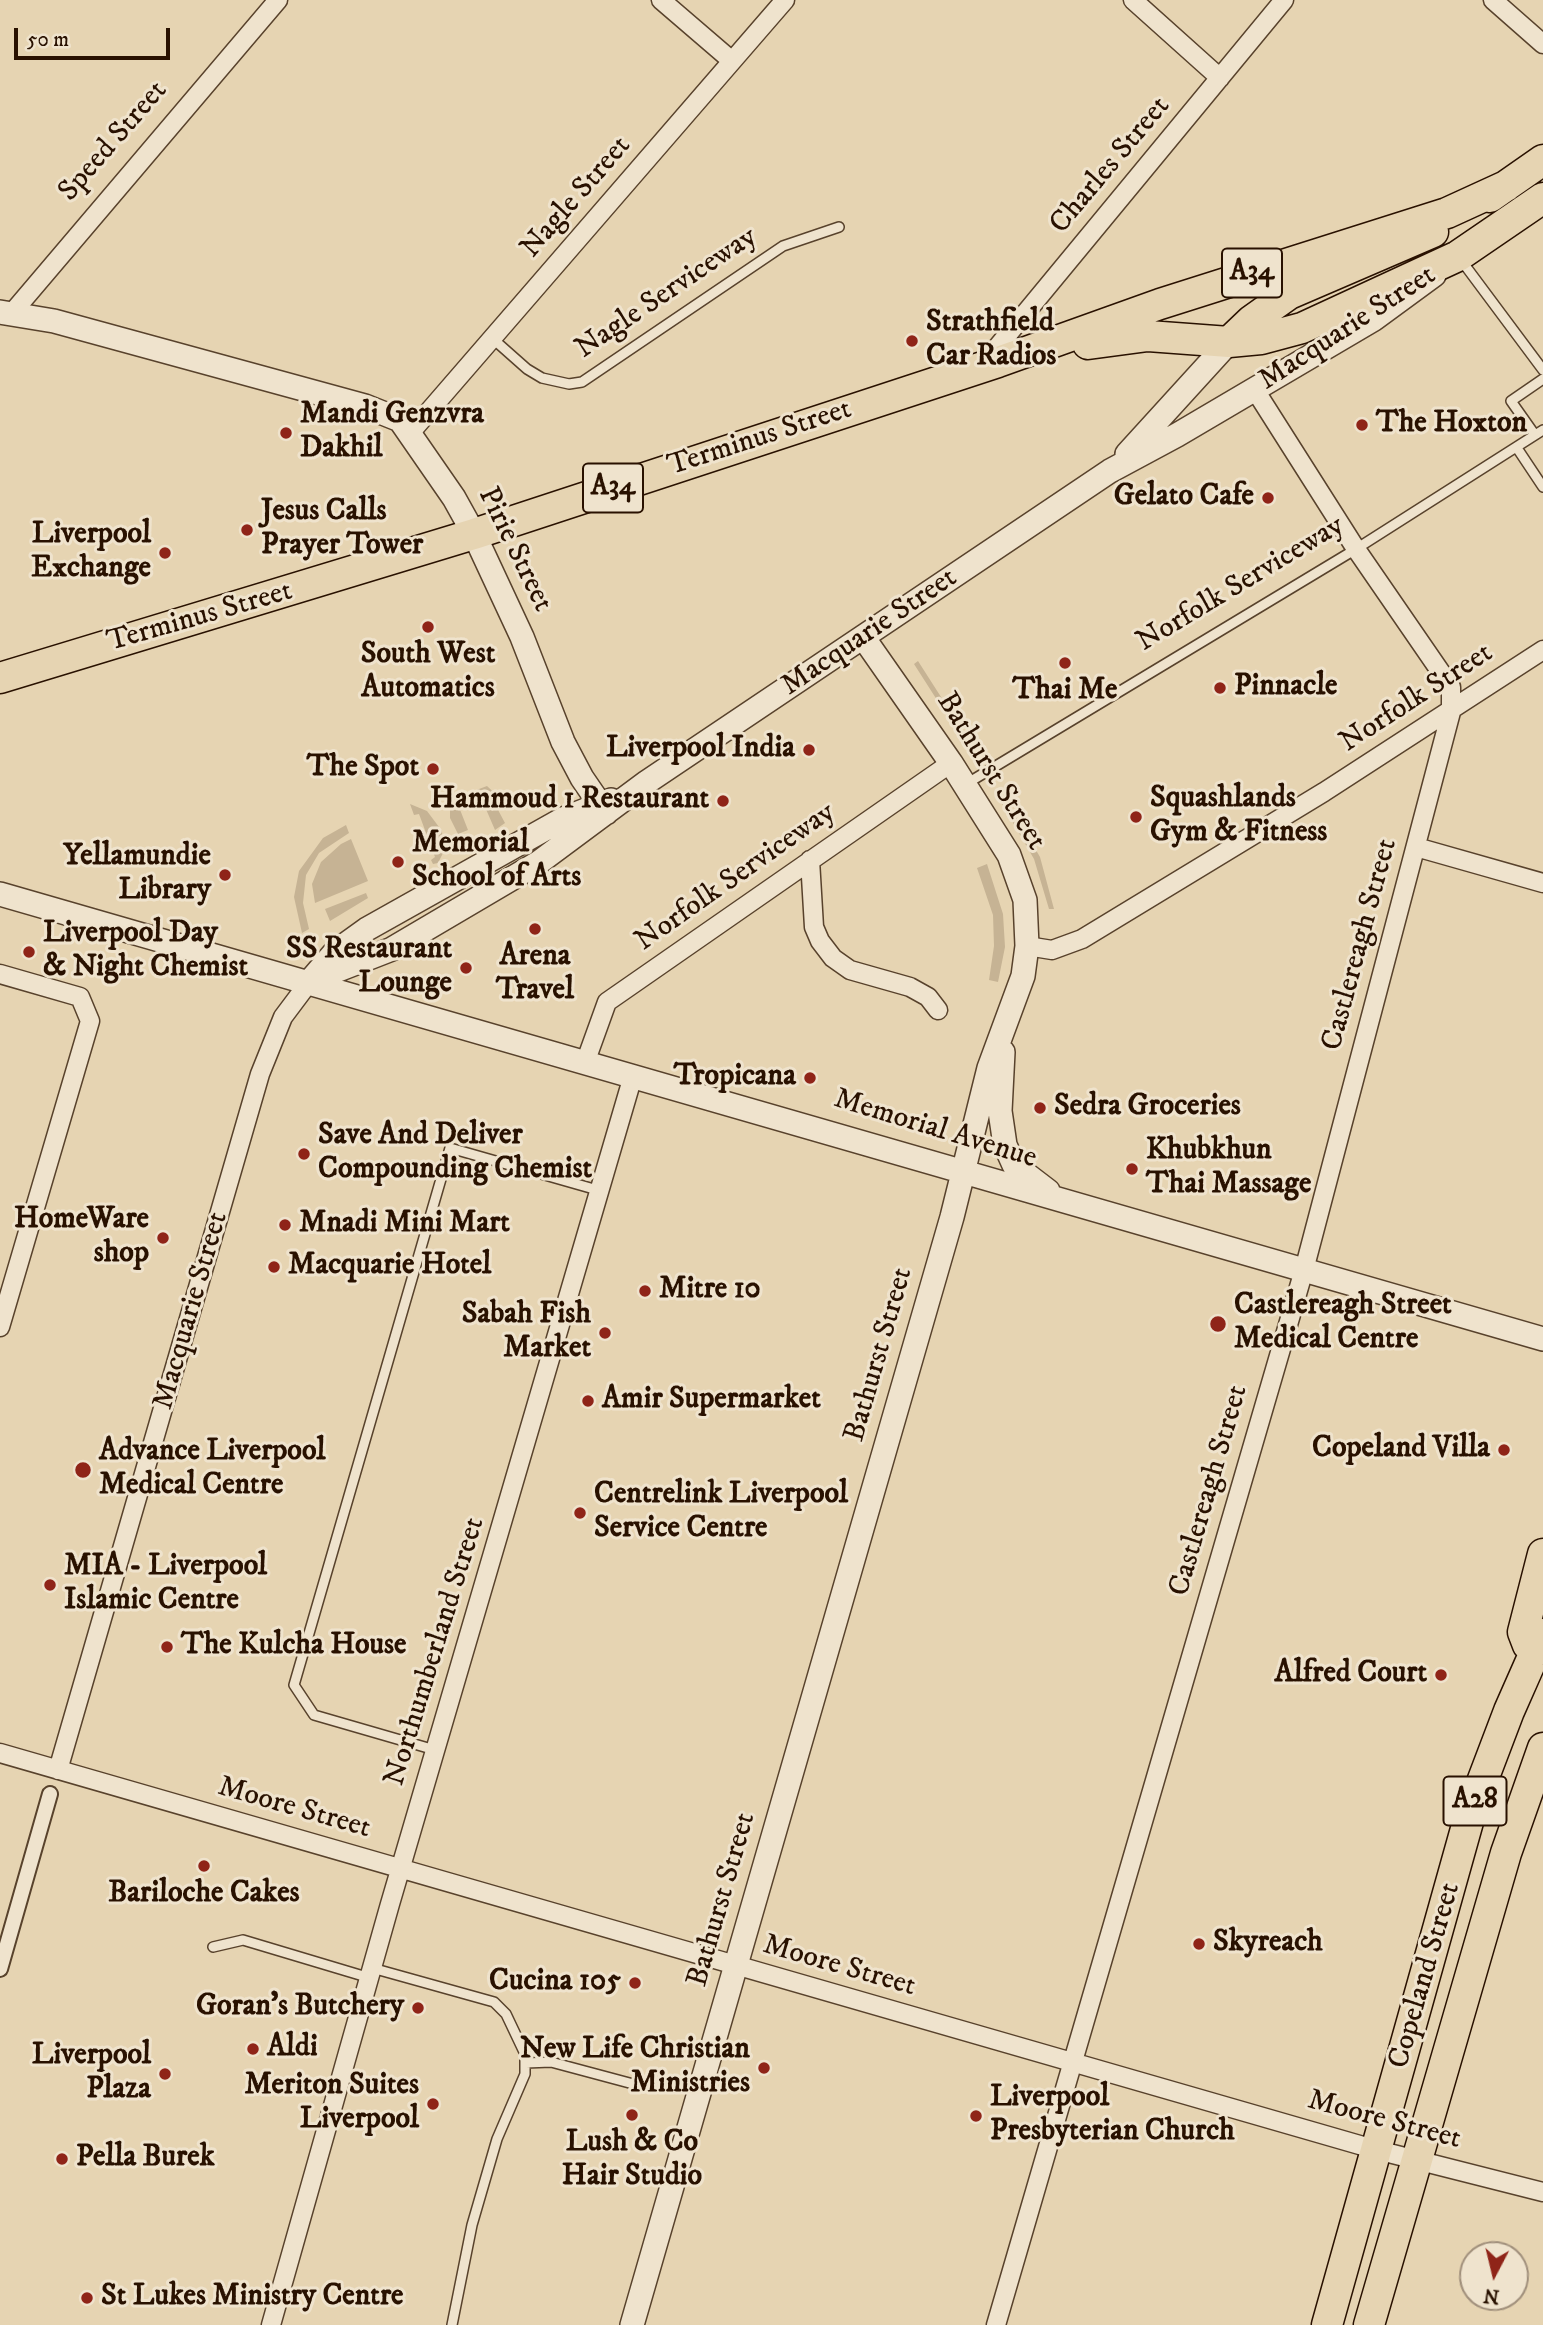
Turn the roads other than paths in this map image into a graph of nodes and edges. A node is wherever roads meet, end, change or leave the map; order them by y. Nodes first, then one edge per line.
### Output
1 (278, 0) edge
2 (662, 0) edge
3 (785, 0) edge
4 (1133, 0) edge
5 (1284, 0) edge
6 (1493, 0) edge
7 (1543, 44) edge
8 (732, 61) junction
9 (1220, 78) junction
10 (1543, 160) edge
11 (1506, 186) junction
12 (1543, 198) edge
13 (839, 227) dead end
14 (1458, 256) junction
15 (4, 317) edge
16 (492, 338) junction
17 (1229, 342) junction
18 (989, 365) junction
19 (1543, 370) edge
20 (1543, 379) edge
21 (1255, 390) junction
22 (411, 432) junction
23 (1539, 433) edge
24 (1517, 448) junction
25 (1110, 471) junction
26 (1543, 487) edge
27 (474, 534) junction
28 (1356, 549) junction
29 (863, 638) junction
30 (1543, 650) edge
31 (3, 675) edge
32 (1451, 712) junction
33 (951, 763) junction
34 (965, 785) junction
35 (603, 809) junction
36 (1416, 847) junction
37 (810, 860) junction
38 (1543, 883) edge
39 (0, 894) edge
40 (1027, 946) junction
41 (0, 974) edge
42 (310, 981) junction
43 (938, 1010) dead end
44 (1004, 1031) junction
45 (585, 1063) junction
46 (633, 1076) junction
47 (962, 1171) junction
48 (602, 1191) junction
49 (1061, 1201) junction
50 (1304, 1270) junction
51 (0, 1327) edge
52 (1543, 1339) edge
53 (1543, 1554) edge
54 (1539, 1643) edge
55 (1543, 1748) edge
56 (437, 1751) junction
57 (0, 1753) edge
58 (58, 1770) junction
59 (50, 1794) dead end
60 (401, 1868) junction
61 (213, 1947) dead end
62 (737, 1967) junction
63 (0, 1969) edge
64 (371, 1973) junction
65 (1072, 2062) junction
66 (526, 2063) junction
67 (637, 2085) dead end
68 (1377, 2150) junction
69 (1416, 2160) junction
70 (1543, 2192) edge
71 (271, 2325) edge
72 (452, 2325) edge
73 (632, 2325) edge
74 (996, 2325) edge
75 (1327, 2325) edge
76 (1369, 2325) edge

1 - 15 street, Speed Street
2 - 8 street
3 - 8 street, Nagle Street
4 - 9 street
5 - 9 street, Charles Street
6 - 7 street
8 - 16 street, Nagle Street
9 - 18 street, Charles Street
10 - 11 highway, Macquarie Street / A34
11 - 17 highway, Macquarie Street
11 - 18 highway, Terminus Street / A34
12 - 14 highway, Macquarie Street / A34
13 - 16 lane, Nagle Serviceway
14 - 17 highway, Terminus Street / A34
14 - 19 lane
14 - 21 street, Macquarie Street
15 - 22 street, Pirie Street
16 - 22 street, Nagle Street
17 - 18 highway, Terminus Street / A34
17 - 25 street, Macquarie Street
18 - 27 highway, Terminus Street / A34
20 - 23 lane
21 - 25 street, Macquarie Street
21 - 28 street, Castlereagh Street
22 - 27 street, Pirie Street
23 - 24 lane, Norfolk Serviceway
24 - 26 lane
24 - 28 lane, Norfolk Serviceway
25 - 29 street, Macquarie Street
27 - 31 highway, Terminus Street / A34
27 - 35 street, Pirie Street
28 - 32 street, Castlereagh Street
28 - 34 lane, Norfolk Serviceway
29 - 33 street, Bathurst Street
29 - 35 street, Macquarie Street
30 - 32 street, Norfolk Street
32 - 36 street, Castlereagh Street
32 - 40 street, Norfolk Street
33 - 34 street, Bathurst Street
33 - 37 street, Norfolk Serviceway
34 - 40 street, Bathurst Street
35 - 42 street, Macquarie Street
36 - 38 street
36 - 50 street, Castlereagh Street
37 - 43 street
37 - 45 street, Norfolk Serviceway
39 - 42 street, Memorial Avenue
40 - 44 street, Bathurst Street
41 - 51 street
42 - 45 street, Memorial Avenue
42 - 58 street, Macquarie Street
44 - 47 street, Bathurst Street
44 - 49 street
45 - 46 street, Memorial Avenue
46 - 47 street, Memorial Avenue
46 - 48 street, Northumberland Street
47 - 49 street, Memorial Avenue
47 - 62 street, Bathurst Street
48 - 56 street, Northumberland Street
48 - 56 lane
49 - 50 street, Memorial Avenue
50 - 52 street, Memorial Avenue
50 - 65 street, Castlereagh Street
53 - 54 highway
54 - 68 highway, Copeland Street / A28
55 - 69 highway, Copeland Street / A28
56 - 60 street, Northumberland Street
57 - 58 street, Moore Street
58 - 60 street, Moore Street
59 - 63 street
60 - 62 street, Moore Street
60 - 64 street, Northumberland Street
61 - 64 lane
62 - 65 street, Moore Street
62 - 73 street, Bathurst Street
64 - 66 lane
64 - 71 street, Northumberland Street
65 - 68 street, Moore Street
65 - 74 street, Castlereagh Street
66 - 67 lane
66 - 72 lane
68 - 69 street, Moore Street
68 - 75 highway, Copeland Street / A28
69 - 70 street, Moore Street
69 - 76 highway, Copeland Street / A28

